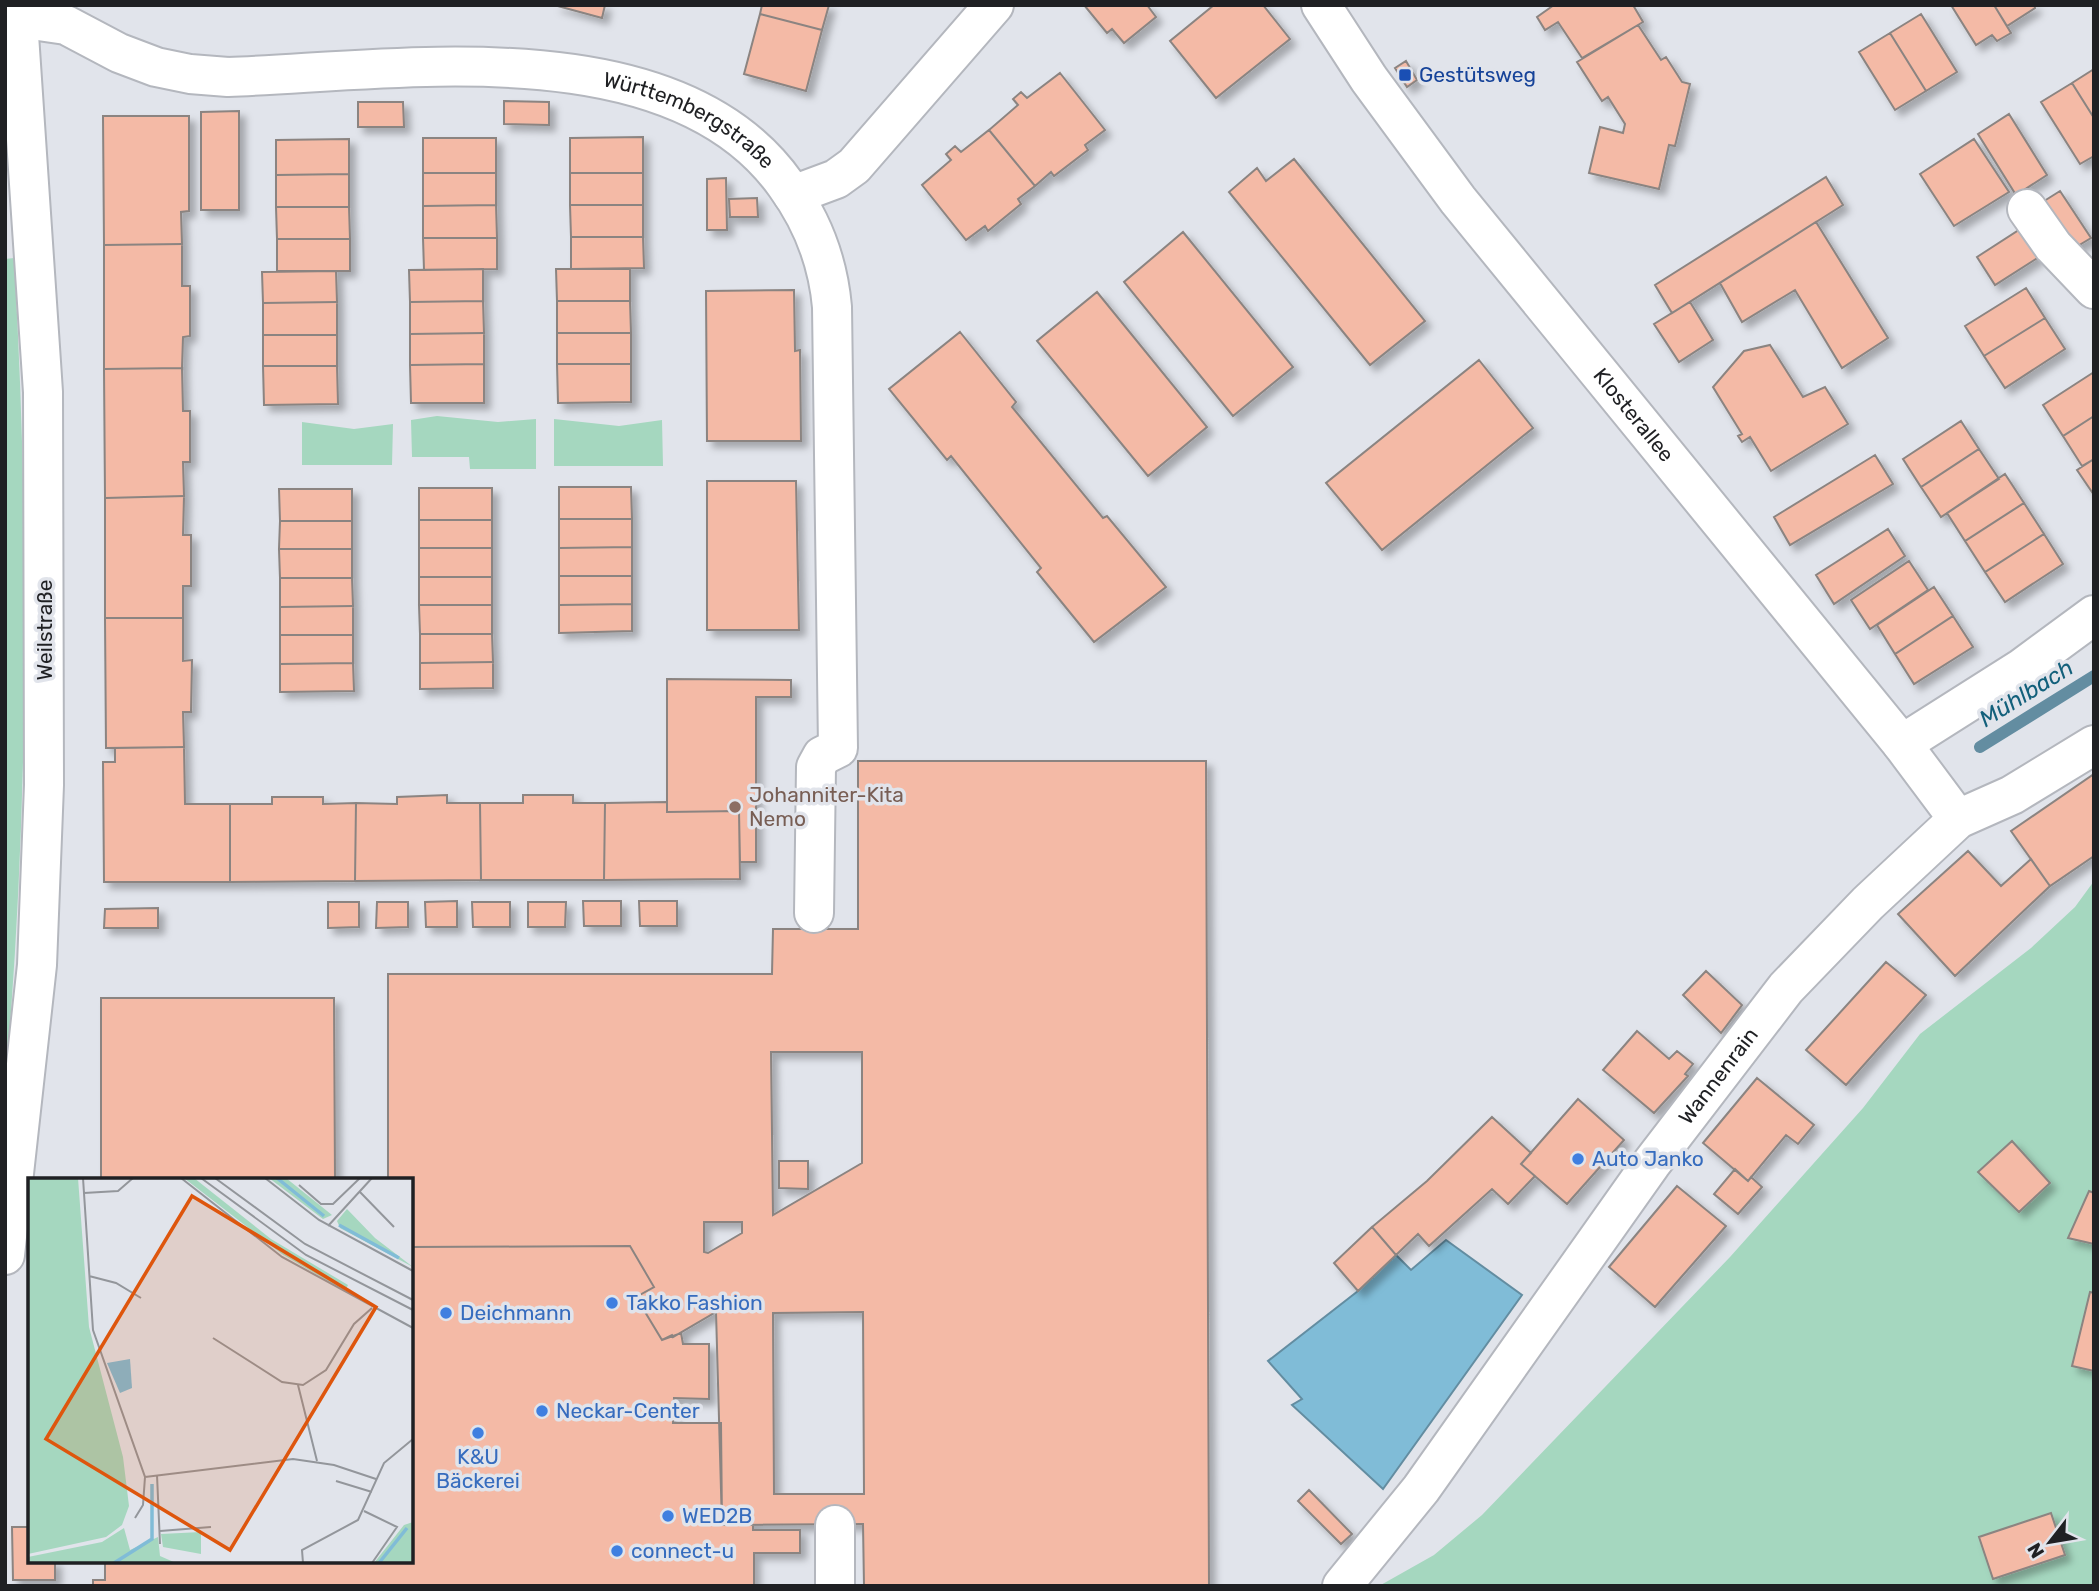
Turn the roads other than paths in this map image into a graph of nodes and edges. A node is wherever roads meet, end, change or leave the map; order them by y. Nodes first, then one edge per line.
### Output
1 (994, 5) edge
2 (1321, 5) edge
3 (17, 12) edge
4 (793, 195) junction
5 (2027, 209) dead end
6 (2094, 289) edge
7 (2094, 615) edge
8 (1902, 744) junction
9 (2094, 745) edge
10 (1958, 819) junction
11 (814, 913) dead end
12 (5, 1255) edge
13 (835, 1525) dead end
14 (835, 1586) edge
15 (1342, 1586) edge

1 - 4 street
2 - 8 street, Klosterallee
3 - 4 street, Württembergstraße
3 - 12 street, Weilstraße
4 - 11 street, Württembergstraße
5 - 6 street
7 - 8 street
8 - 10 street, Klosterallee
9 - 10 street, Wannenrain
10 - 15 street, Wannenrain
13 - 14 street

